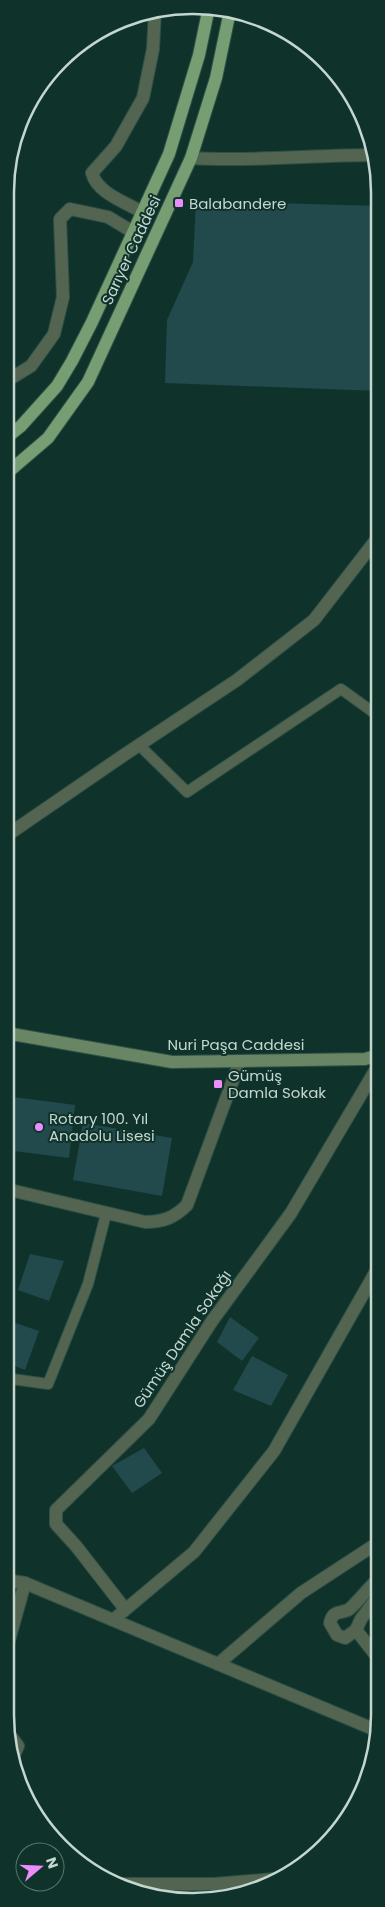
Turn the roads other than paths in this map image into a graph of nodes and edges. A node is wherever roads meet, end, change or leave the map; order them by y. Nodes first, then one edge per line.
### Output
1 (207, 14) edge
2 (229, 17) edge
3 (155, 18) edge
4 (367, 155) edge
5 (191, 158) junction
6 (142, 212) junction
7 (133, 232) junction
8 (14, 376) edge
9 (14, 432) edge
10 (14, 467) edge
11 (371, 546) edge
12 (371, 711) edge
13 (139, 745) junction
14 (14, 831) edge
15 (14, 1035) edge
16 (371, 1058) edge
17 (240, 1061) junction
18 (371, 1078) edge
19 (14, 1190) edge
20 (106, 1214) junction
21 (371, 1280) edge
22 (14, 1379) edge
23 (371, 1547) edge
24 (14, 1582) edge
25 (25, 1584) junction
26 (371, 1586) edge
27 (371, 1601) edge
28 (125, 1609) junction
29 (113, 1620) junction
30 (14, 1623) edge
31 (356, 1630) junction
32 (371, 1649) edge
33 (218, 1664) junction
34 (371, 1728) edge
35 (260, 1880) edge
36 (138, 1885) edge

1 - 6 main road, Sarıyer Caddesi
2 - 5 main road, Sarıyer Caddesi
3 - 6 street
4 - 5 street
5 - 10 main road, Sarıyer Caddesi
6 - 7 main road, Sarıyer Caddesi
7 - 8 street
7 - 9 main road, Sarıyer Caddesi
11 - 13 street
12 - 13 lane
13 - 14 street
15 - 17 street, Nuri Paşa Caddesi
16 - 17 street, Nuri Paşa Caddesi
17 - 20 street
18 - 28 street, Gümüş Damla Sokağı
19 - 20 street
20 - 22 lane
21 - 28 street
23 - 33 street
24 - 25 street
25 - 29 street
25 - 30 street
26 - 31 street
27 - 31 street
28 - 29 street
29 - 33 street
31 - 32 street
33 - 34 street
35 - 36 street

